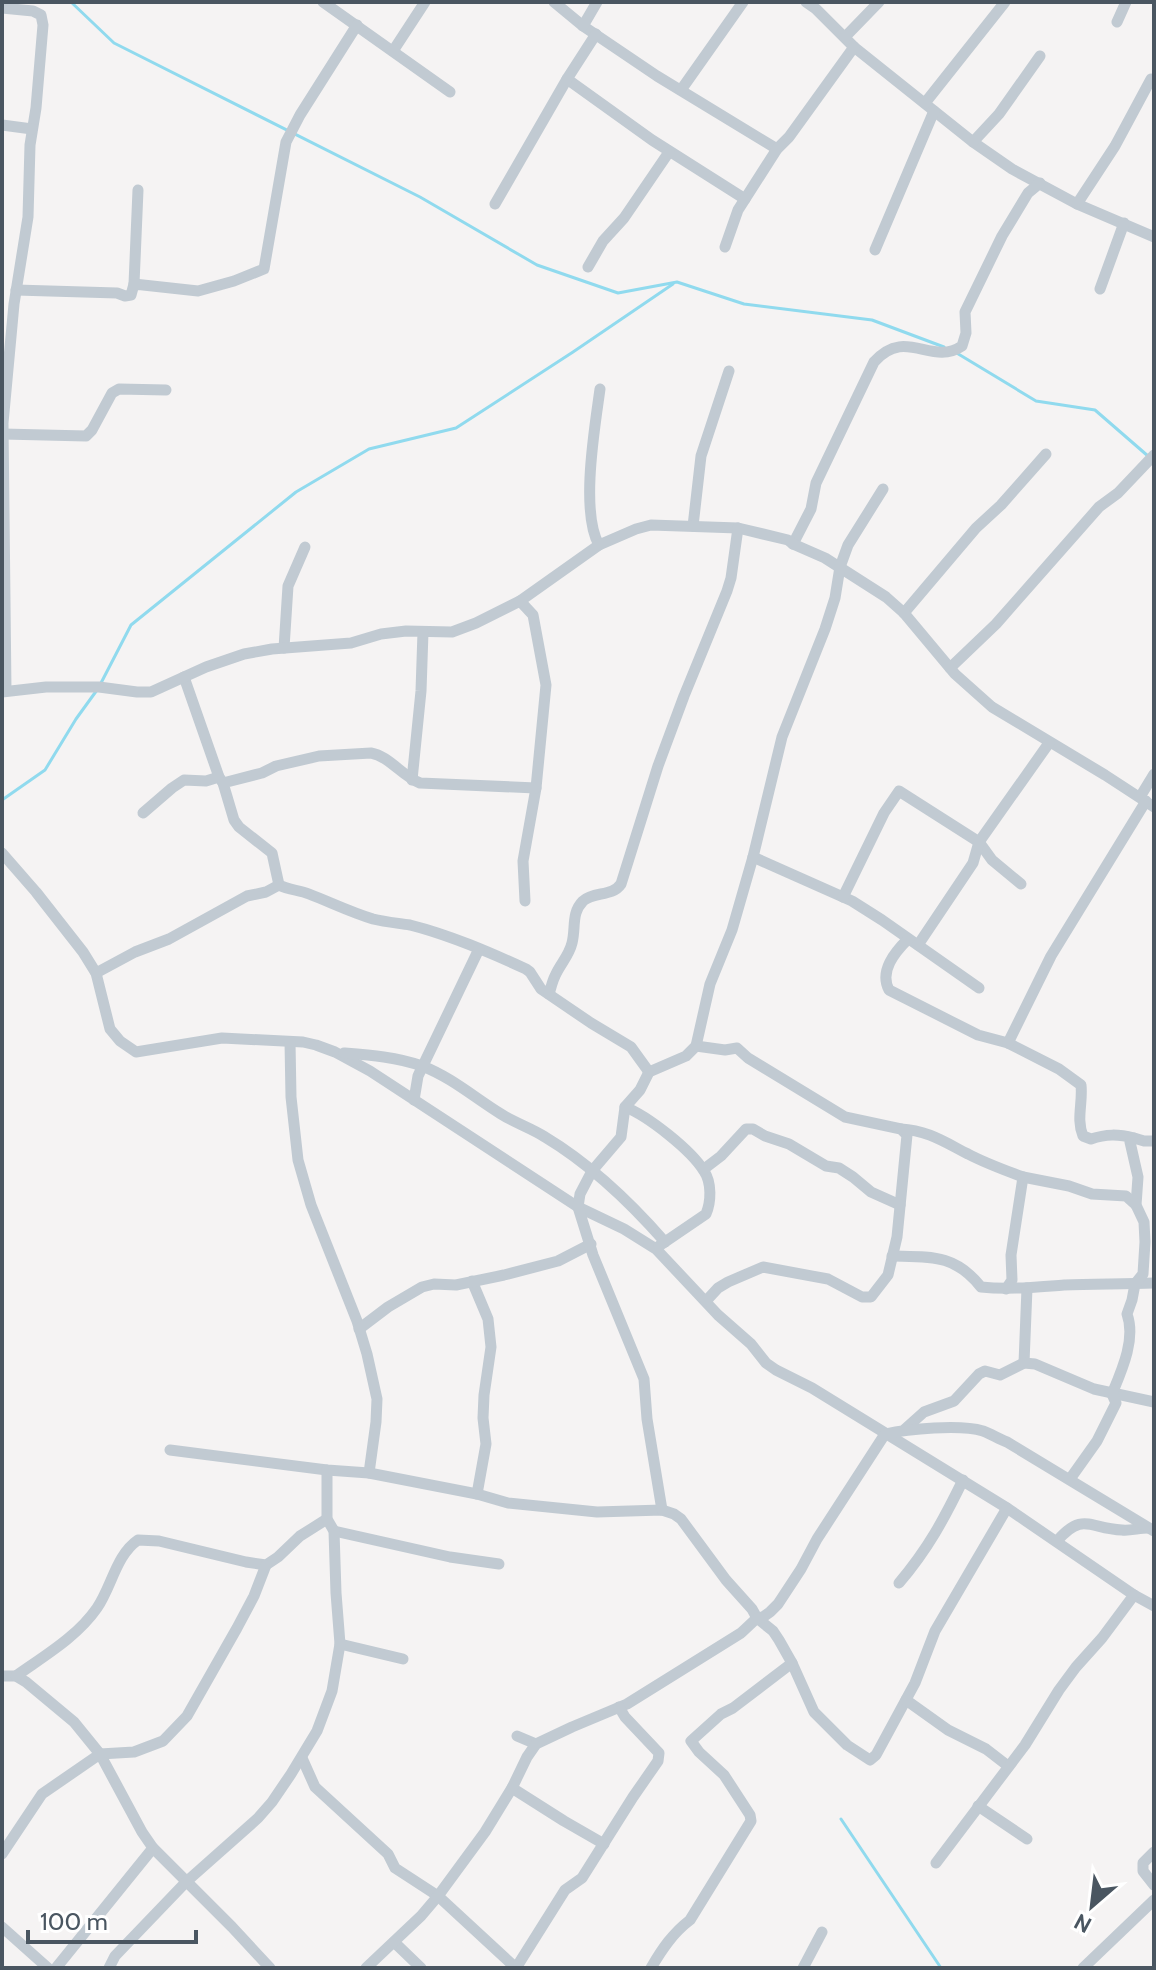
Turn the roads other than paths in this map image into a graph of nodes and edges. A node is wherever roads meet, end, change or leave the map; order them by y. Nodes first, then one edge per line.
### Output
1 (323, 2) edge
2 (425, 2) edge
3 (554, 2) edge
4 (597, 2) edge
5 (743, 2) edge
6 (806, 2) edge
7 (879, 2) edge
8 (1005, 2) edge
9 (1126, 2) edge
10 (2, 8) edge
11 (1117, 22) dead end
12 (357, 25) junction
13 (583, 26) junction
14 (596, 34) junction
15 (845, 37) junction
16 (854, 47) junction
17 (393, 51) junction
18 (1040, 56) dead end
19 (567, 79) junction
20 (1151, 79) dead end
21 (681, 90) junction
22 (450, 92) dead end
23 (929, 107) junction
24 (2, 125) edge
25 (32, 129) junction
26 (973, 142) junction
27 (777, 149) junction
28 (669, 152) junction
29 (1040, 183) junction
30 (138, 190) dead end
31 (745, 199) junction
32 (495, 204) dead end
33 (1077, 204) junction
34 (1124, 223) junction
35 (1154, 237) edge
36 (725, 247) dead end
37 (875, 250) dead end
38 (588, 267) dead end
39 (134, 284) junction
40 (1100, 289) dead end
41 (16, 290) junction
42 (729, 371) dead end
43 (600, 389) dead end
44 (166, 390) dead end
45 (2, 423) edge
46 (3, 434) edge
47 (1046, 454) dead end
48 (1154, 455) edge
49 (883, 489) dead end
50 (693, 526) junction
51 (738, 528) junction
52 (793, 544) junction
53 (599, 545) junction
54 (305, 547) dead end
55 (840, 567) junction
56 (520, 601) junction
57 (904, 613) junction
58 (423, 632) junction
59 (284, 648) junction
60 (950, 668) junction
61 (184, 677) junction
62 (4, 692) edge
63 (1049, 743) junction
64 (1154, 774) edge
65 (221, 780) junction
66 (412, 780) junction
67 (536, 788) junction
68 (1147, 802) edge
69 (143, 813) dead end
70 (979, 842) junction
71 (2, 853) edge
72 (753, 857) junction
73 (1021, 884) dead end
74 (279, 885) junction
75 (843, 897) junction
76 (525, 901) dead end
77 (913, 942) junction
78 (479, 949) junction
79 (96, 973) junction
80 (979, 988) dead end
81 (549, 994) junction
82 (290, 1042) junction
83 (1008, 1043) junction
84 (696, 1046) junction
85 (335, 1052) junction
86 (423, 1066) junction
87 (649, 1072) junction
88 (414, 1100) junction
89 (625, 1107) junction
90 (901, 1129) junction
91 (1134, 1138) junction
92 (1154, 1141) edge
93 (704, 1169) junction
94 (592, 1171) junction
95 (1023, 1177) junction
96 (900, 1205) junction
97 (1136, 1205) junction
98 (578, 1207) junction
99 (645, 1219) junction
100 (633, 1235) junction
101 (591, 1244) junction
102 (660, 1245) junction
103 (892, 1256) junction
104 (472, 1281) junction
105 (1154, 1283) edge
106 (1135, 1284) junction
107 (1027, 1288) junction
108 (1006, 1289) junction
109 (706, 1301) junction
110 (359, 1329) junction
111 (1024, 1363) junction
112 (1112, 1394) junction
113 (1154, 1402) edge
114 (905, 1429) junction
115 (885, 1434) junction
116 (170, 1450) dead end
117 (327, 1470) junction
118 (369, 1473) junction
119 (1070, 1479) junction
120 (963, 1480) junction
121 (477, 1494) junction
122 (1007, 1508) junction
123 (662, 1510) junction
124 (327, 1519) junction
125 (1151, 1529) edge
126 (334, 1531) junction
127 (1057, 1541) junction
128 (499, 1564) dead end
129 (266, 1565) junction
130 (899, 1583) dead end
131 (1134, 1595) junction
132 (1154, 1606) edge
133 (757, 1618) junction
134 (340, 1644) junction
135 (403, 1659) dead end
136 (792, 1663) junction
137 (2, 1676) edge
138 (16, 1676) junction
139 (906, 1700) junction
140 (619, 1707) junction
141 (517, 1736) dead end
142 (536, 1744) junction
143 (100, 1754) junction
144 (302, 1758) junction
145 (1008, 1766) junction
146 (512, 1788) junction
147 (978, 1806) junction
148 (1027, 1839) dead end
149 (604, 1844) junction
150 (153, 1848) junction
151 (1154, 1852) edge
152 (2, 1854) edge
153 (936, 1863) dead end
154 (186, 1882) junction
155 (1154, 1885) edge
156 (438, 1896) junction
157 (1154, 1900) edge
158 (2, 1927) edge
159 (822, 1932) dead end
160 (394, 1942) junction
161 (48, 1968) edge
162 (56, 1968) edge
163 (109, 1968) edge
164 (270, 1968) edge
165 (366, 1968) edge
166 (421, 1968) edge
167 (516, 1968) edge
168 (651, 1968) edge
169 (803, 1968) edge
170 (1083, 1968) edge

1 - 12 street
2 - 17 street
3 - 13 street
4 - 13 street
5 - 21 street
6 - 15 street
7 - 15 street
8 - 23 street
9 - 11 street
10 - 25 street
12 - 17 street
12 - 39 street
13 - 14 street
14 - 19 street
14 - 21 street
15 - 16 street
16 - 23 street
16 - 27 street
17 - 22 street
18 - 26 street
19 - 28 street
19 - 32 street
20 - 33 street
21 - 27 street
23 - 26 street
23 - 37 street
24 - 25 street
25 - 41 street
26 - 29 street
27 - 31 street
28 - 31 street
28 - 38 street
29 - 33 street
29 - 52 street
30 - 39 street
31 - 36 street
33 - 34 street
34 - 35 street
34 - 40 street
39 - 41 street
41 - 45 street
42 - 50 street
43 - 53 street
44 - 46 street
45 - 46 street
46 - 62 street
47 - 57 street
48 - 60 street
49 - 55 street
50 - 51 street
50 - 53 street
51 - 52 street
51 - 81 street
52 - 55 street
53 - 56 street
54 - 59 street
55 - 57 street
55 - 72 street
56 - 58 street
56 - 67 street
57 - 60 street
58 - 59 street
58 - 66 street
59 - 61 street
60 - 63 street
61 - 62 street
61 - 65 street
63 - 68 street
63 - 70 street
64 - 68 street
65 - 66 street
65 - 69 street
65 - 74 street
66 - 67 street
67 - 76 street
68 - 83 street
70 - 73 street
70 - 75 street
70 - 77 street
71 - 79 street
72 - 75 street
72 - 84 street
74 - 78 street
74 - 79 street
75 - 77 street
77 - 80 street
77 - 83 street
78 - 81 street
78 - 86 street
79 - 82 street
81 - 87 street
82 - 85 street
82 - 110 street
83 - 91 street
84 - 87 street
84 - 90 street
85 - 86 street
85 - 88 street
86 - 88 street
86 - 94 street
87 - 89 street
88 - 98 street
89 - 93 street
89 - 94 street
90 - 95 street
90 - 96 street
91 - 92 street
91 - 97 street
93 - 96 street
93 - 102 street
94 - 98 street
94 - 99 street
95 - 97 street
95 - 108 street
96 - 103 street
97 - 106 street
98 - 100 street
98 - 101 street
99 - 100 street
99 - 102 street
100 - 102 street
101 - 104 street
101 - 123 street
102 - 109 street
103 - 108 street
103 - 109 street
104 - 110 street
104 - 121 street
105 - 106 street
106 - 107 street
106 - 112 street
107 - 108 street
107 - 111 street
109 - 115 street
110 - 118 street
111 - 112 street
111 - 114 street
112 - 113 street
112 - 119 street
114 - 115 street
114 - 119 street
115 - 120 street
115 - 133 street
116 - 117 street
117 - 118 street
117 - 124 street
118 - 121 street
119 - 125 street
120 - 122 street
120 - 130 street
121 - 123 street
122 - 127 street
122 - 139 street
123 - 133 street
124 - 126 street
124 - 129 street
125 - 127 street
126 - 128 street
126 - 134 street
127 - 131 street
129 - 138 street
129 - 143 street
131 - 132 street
131 - 145 street
133 - 136 street
133 - 140 street
134 - 135 street
134 - 144 street
136 - 139 street
136 - 168 street
137 - 138 street
138 - 143 street
139 - 145 street
140 - 142 street
140 - 149 street
141 - 142 street
142 - 146 street
143 - 150 street
143 - 152 street
144 - 154 street
144 - 156 street
145 - 147 street
146 - 149 street
146 - 156 street
147 - 148 street
147 - 153 street
149 - 167 street
150 - 154 street
150 - 162 street
151 - 155 street
154 - 163 street
154 - 164 street
156 - 160 street
156 - 167 street
157 - 170 street
158 - 161 street
159 - 169 street
160 - 165 street
160 - 166 street

